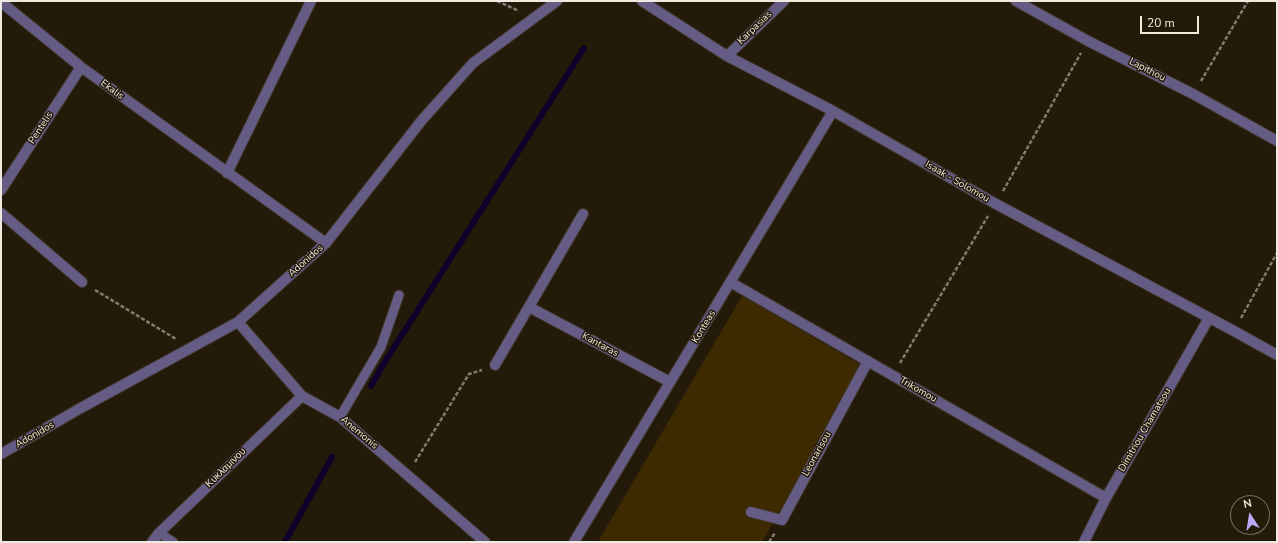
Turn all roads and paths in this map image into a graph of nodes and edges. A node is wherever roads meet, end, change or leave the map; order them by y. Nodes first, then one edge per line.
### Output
1 (311, 1) edge
2 (497, 1) edge
3 (557, 1) edge
4 (642, 1) edge
5 (784, 1) edge
6 (1016, 1) edge
7 (1248, 1) edge
8 (1, 2) edge
9 (534, 18) junction
10 (727, 56) junction
11 (81, 67) junction
12 (1193, 94) junction
13 (833, 111) junction
14 (1277, 142) edge
15 (227, 173) junction
16 (1, 190) edge
17 (1, 213) edge
18 (584, 214) dead end
19 (326, 243) junction
20 (1277, 252) edge
21 (82, 282) joint
22 (730, 282) junction
23 (398, 294) dead end
24 (529, 307) junction
25 (1209, 318) junction
26 (238, 322) junction
27 (1234, 331) junction
28 (190, 348) junction
29 (1277, 356) edge
30 (868, 361) junction
31 (495, 365) joint
32 (670, 382) junction
33 (302, 396) junction
34 (340, 416) junction
35 (1, 454) edge
36 (407, 474) junction
37 (1106, 498) junction
38 (751, 512) dead end
39 (159, 534) junction
40 (152, 542) edge
41 (173, 542) edge
42 (485, 542) edge
43 (574, 542) edge
44 (1084, 542) edge

1 - 15 street
2 - 9 path
3 - 9 street, Adonidos
4 - 10 street, Isaak - Solomou
5 - 10 street, Karpasias
6 - 12 street, Lapithou
7 - 12 path
8 - 11 street, Ekalis
9 - 19 street, Adonidos
10 - 13 street, Isaak - Solomou
11 - 15 street, Ekalis
11 - 16 street, Pentelis
12 - 14 street, Lapithou
13 - 22 street, Konteas
13 - 25 street, Isaak - Solomou
15 - 19 street, Ekalis
17 - 21 street
18 - 24 street
19 - 26 street, Adonidos
20 - 27 path
21 - 28 path
22 - 30 street, Trikomou
22 - 32 street, Konteas
23 - 34 lane
24 - 31 street
24 - 32 street, Kantaras
25 - 27 street, Isaak - Solomou
25 - 37 street, Dimitriou Chamatsou
26 - 28 street, Adonidos
26 - 33 street, Anemonis
27 - 29 street, Isaak - Solomou
28 - 35 street, Adonidos
30 - 37 street, Trikomou
30 - 38 street, Leonarisou
31 - 36 path
32 - 43 street, Konteas
33 - 34 street, Anemonis
33 - 39 street, Κυκλαμινου
34 - 36 street, Anemonis
36 - 42 street, Anemonis
37 - 44 street, Dimitriou Chamatsou
39 - 40 street, Κυκλαμινου
39 - 41 lane

